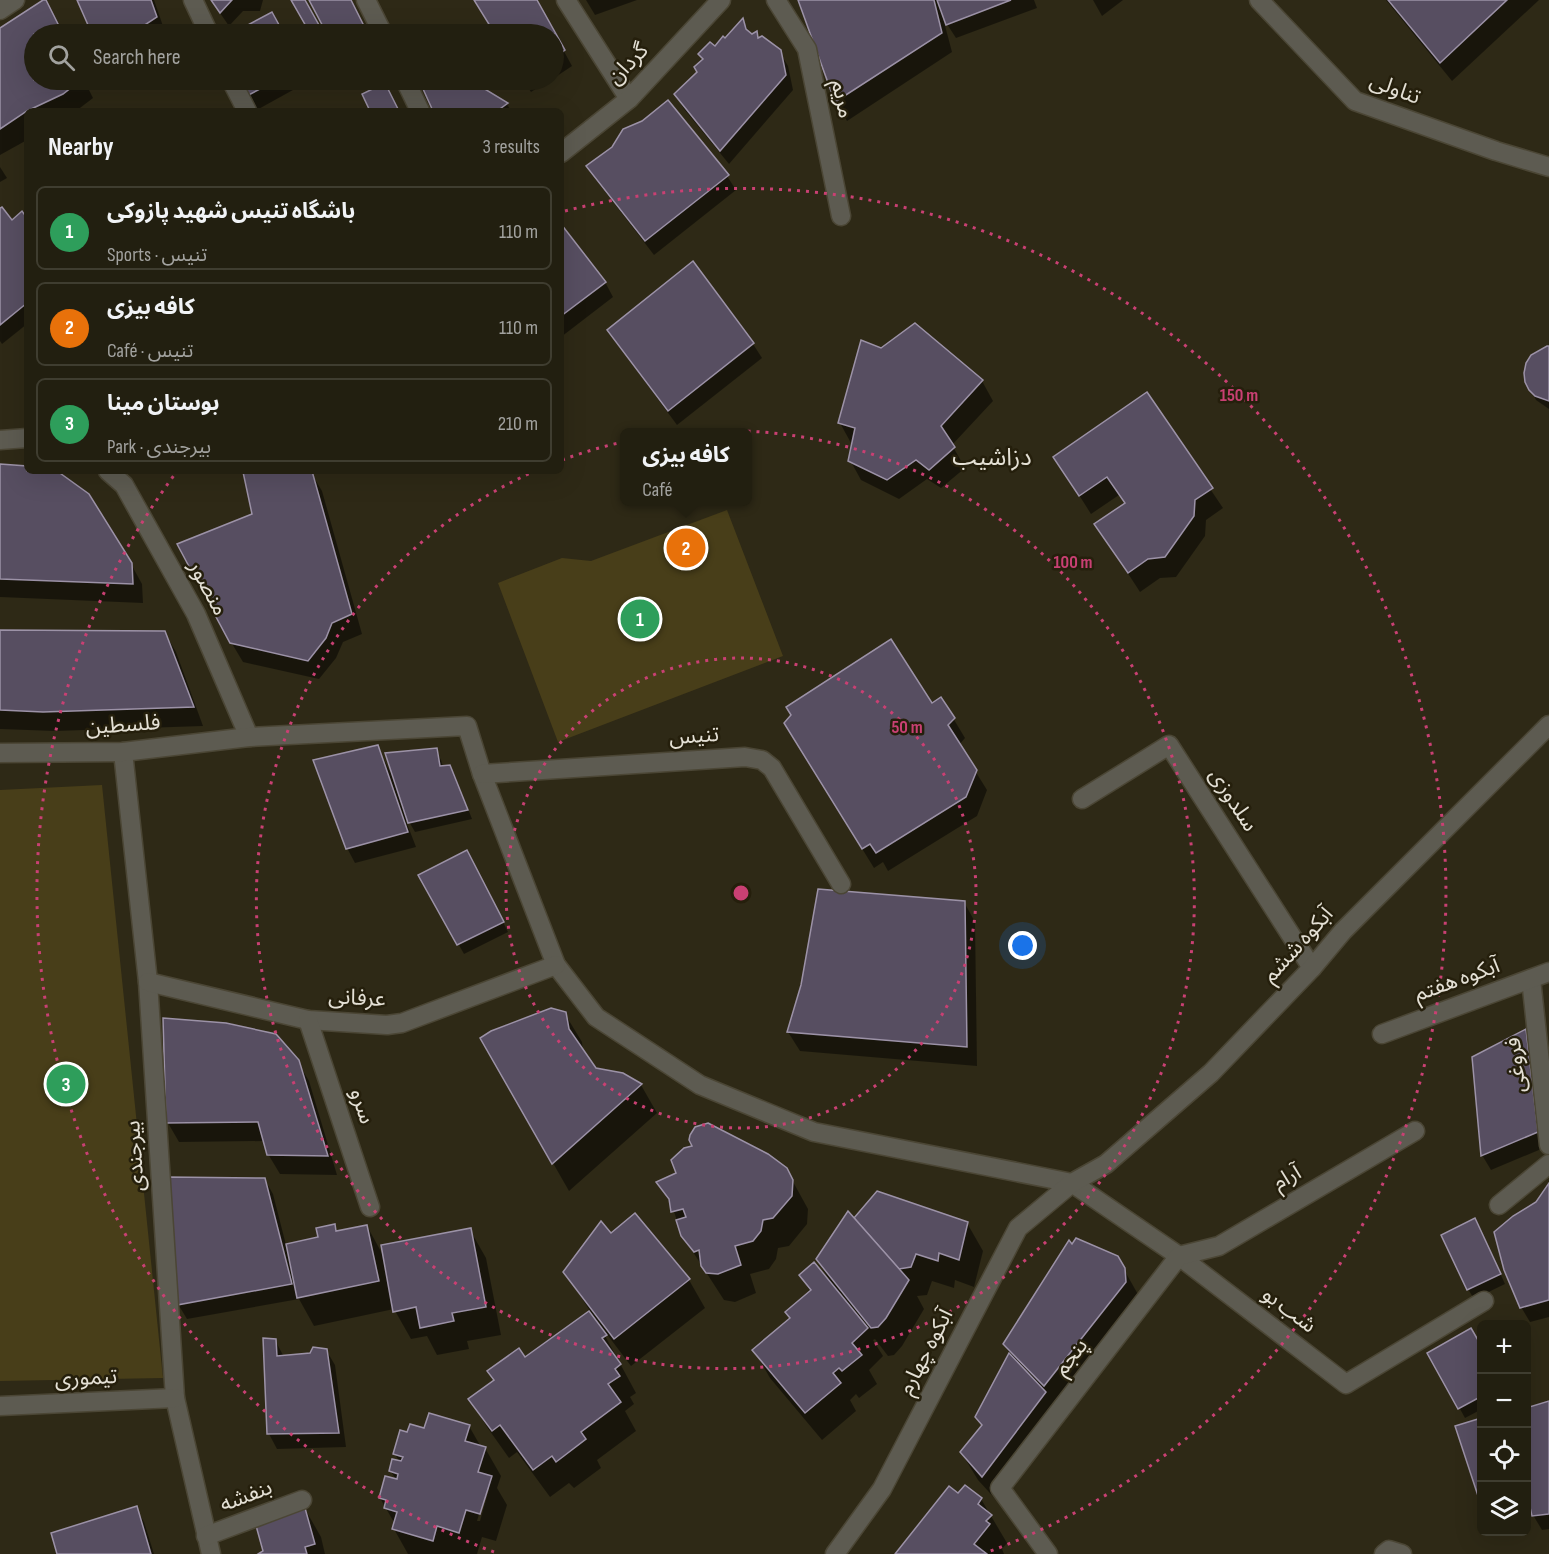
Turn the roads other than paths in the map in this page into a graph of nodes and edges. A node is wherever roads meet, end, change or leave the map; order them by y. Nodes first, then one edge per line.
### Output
1 (15, 0) edge
2 (193, 0) edge
3 (366, 0) edge
4 (566, 0) edge
5 (721, 0) edge
6 (776, 0) edge
7 (1259, 0) edge
8 (0, 10) edge
9 (204, 24) edge
10 (377, 24) edge
11 (236, 90) edge
12 (410, 90) edge
13 (629, 99) junction
14 (245, 108) edge
15 (419, 108) edge
16 (564, 151) edge
17 (1549, 167) edge
18 (841, 216) dead end
19 (24, 438) edge
20 (0, 440) edge
21 (111, 474) edge
22 (1549, 725) edge
23 (249, 737) junction
24 (123, 752) junction
25 (0, 753) edge
26 (482, 774) junction
27 (1082, 799) dead end
28 (842, 884) dead end
29 (556, 965) junction
30 (1312, 968) junction
31 (1549, 972) edge
32 (1531, 979) junction
33 (148, 982) junction
34 (308, 1020) junction
35 (1382, 1034) dead end
36 (1415, 1131) dead end
37 (1549, 1145) edge
38 (1549, 1164) edge
39 (1071, 1183) junction
40 (1499, 1205) dead end
41 (370, 1207) dead end
42 (1179, 1256) junction
43 (1484, 1301) dead end
44 (175, 1398) junction
45 (0, 1406) edge
46 (302, 1500) dead end
47 (206, 1536) junction
48 (211, 1554) edge
49 (835, 1554) edge
50 (1048, 1554) edge
51 (1384, 1554) edge
52 (1402, 1554) edge

1 - 8 street
2 - 9 street
3 - 10 street
4 - 13 street
5 - 13 street, گردان
6 - 18 street, مریم
7 - 17 street, تناولی
11 - 14 street
12 - 15 street
13 - 16 street, گردان
19 - 20 street
21 - 23 street, منصور
22 - 30 street, آبکوه ششم
23 - 24 street, فلسطین
23 - 26 street, فلسطین
24 - 25 street, فلسطین
24 - 33 street, بیرجندی
26 - 28 street, تنیس
26 - 29 street
27 - 30 street, سلدوزی
29 - 34 street, عرفانی
29 - 39 street
30 - 39 street, آبکوه ششم
31 - 32 street, آبکوه هفتم
32 - 35 street, آبکوه هفتم
32 - 37 street, فروغی
33 - 34 street, عرفانی
33 - 44 street, بیرجندی
34 - 41 street, سرو
36 - 42 street, آرام
38 - 40 street
39 - 42 street, شب بو
39 - 49 street, آبکوه چهارم
42 - 43 street, شب بو
42 - 50 street, پنجم
44 - 45 street, تیموری
44 - 47 street, بیرجندی
46 - 47 street, بنفشه
47 - 48 street, بیرجندی
51 - 52 street

